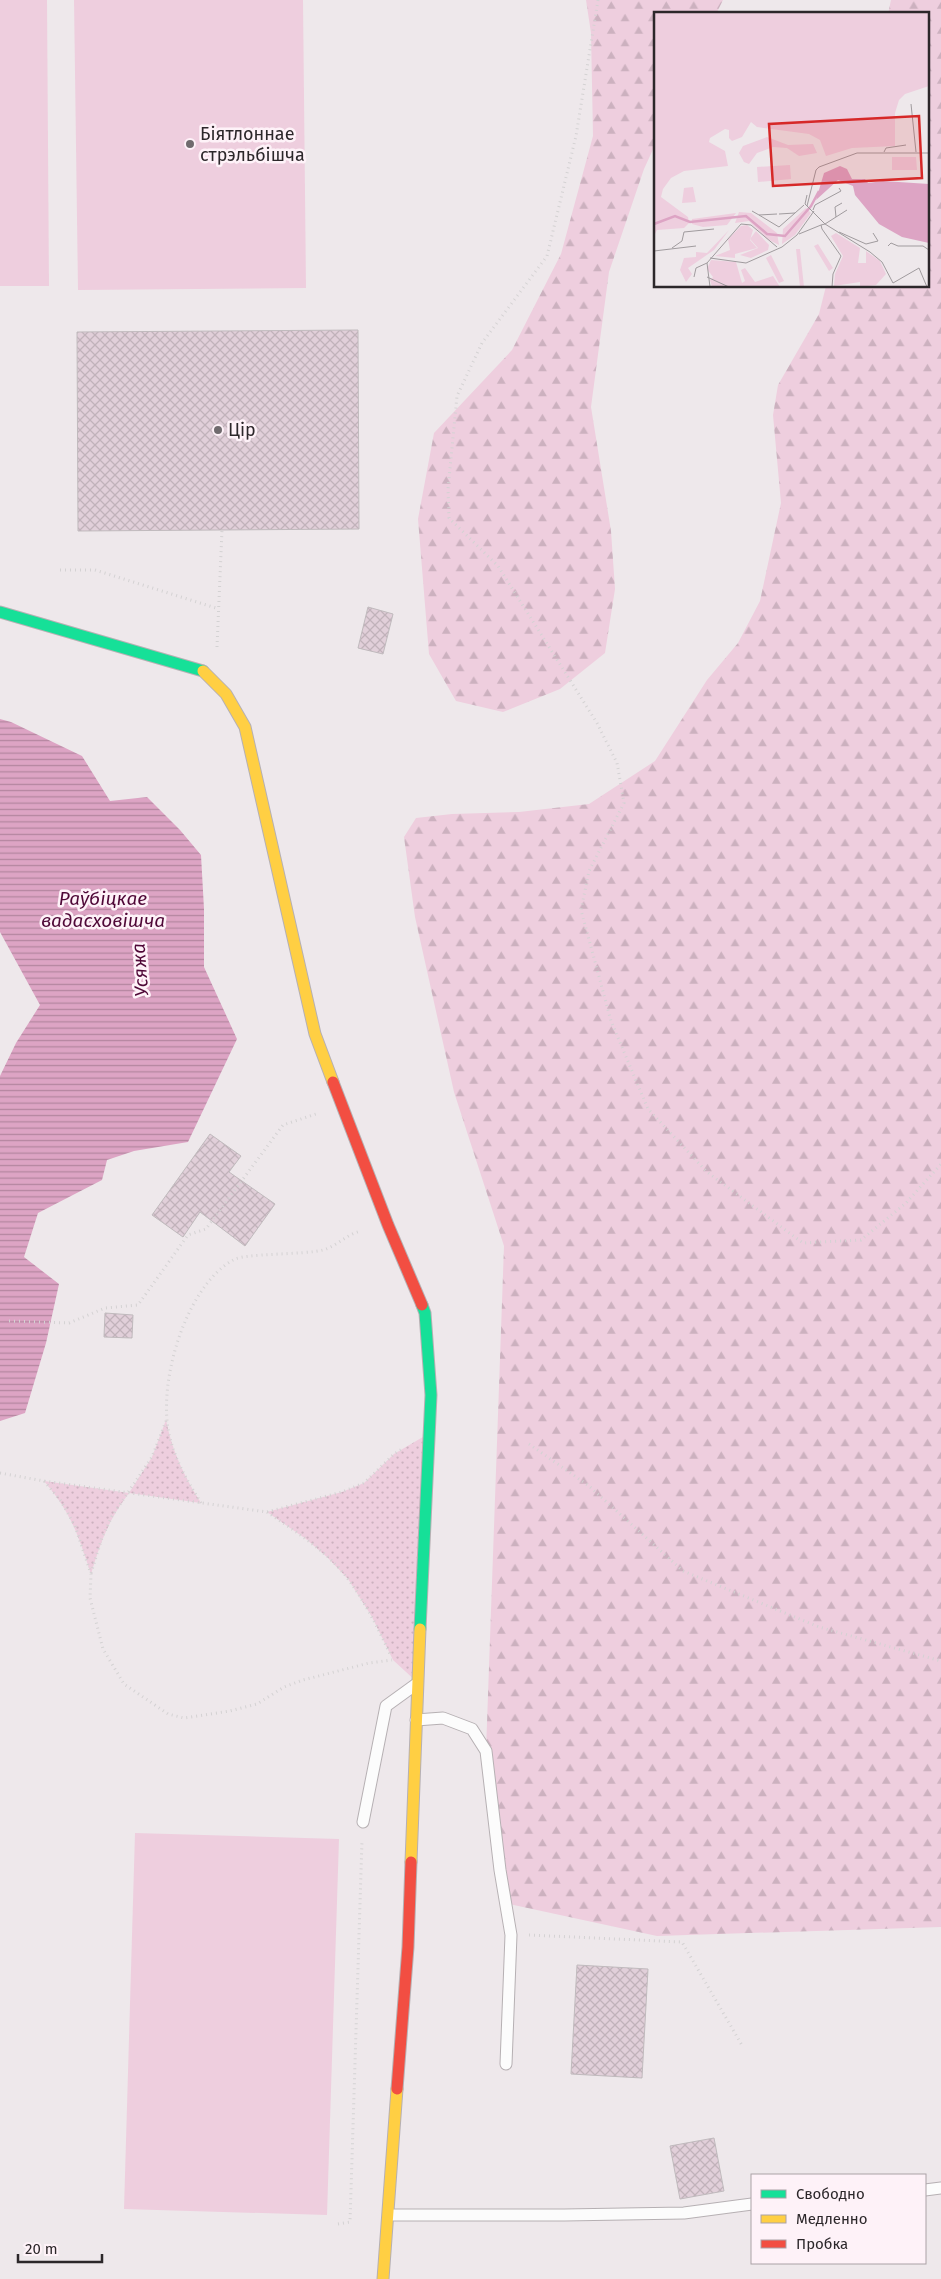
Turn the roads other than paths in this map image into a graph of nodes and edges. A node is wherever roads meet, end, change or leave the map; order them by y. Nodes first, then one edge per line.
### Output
1 (0, 612) edge
2 (418, 1683) junction
3 (416, 1720) junction
4 (363, 1822) road end
5 (506, 2064) dead end
6 (941, 2188) edge
7 (926, 2190) edge
8 (751, 2204) edge
9 (389, 2215) junction
10 (383, 2279) edge

1 - 2 street
2 - 3 street
2 - 4 lane
3 - 5 lane
3 - 9 street
6 - 7 lane
8 - 9 lane
9 - 10 street

